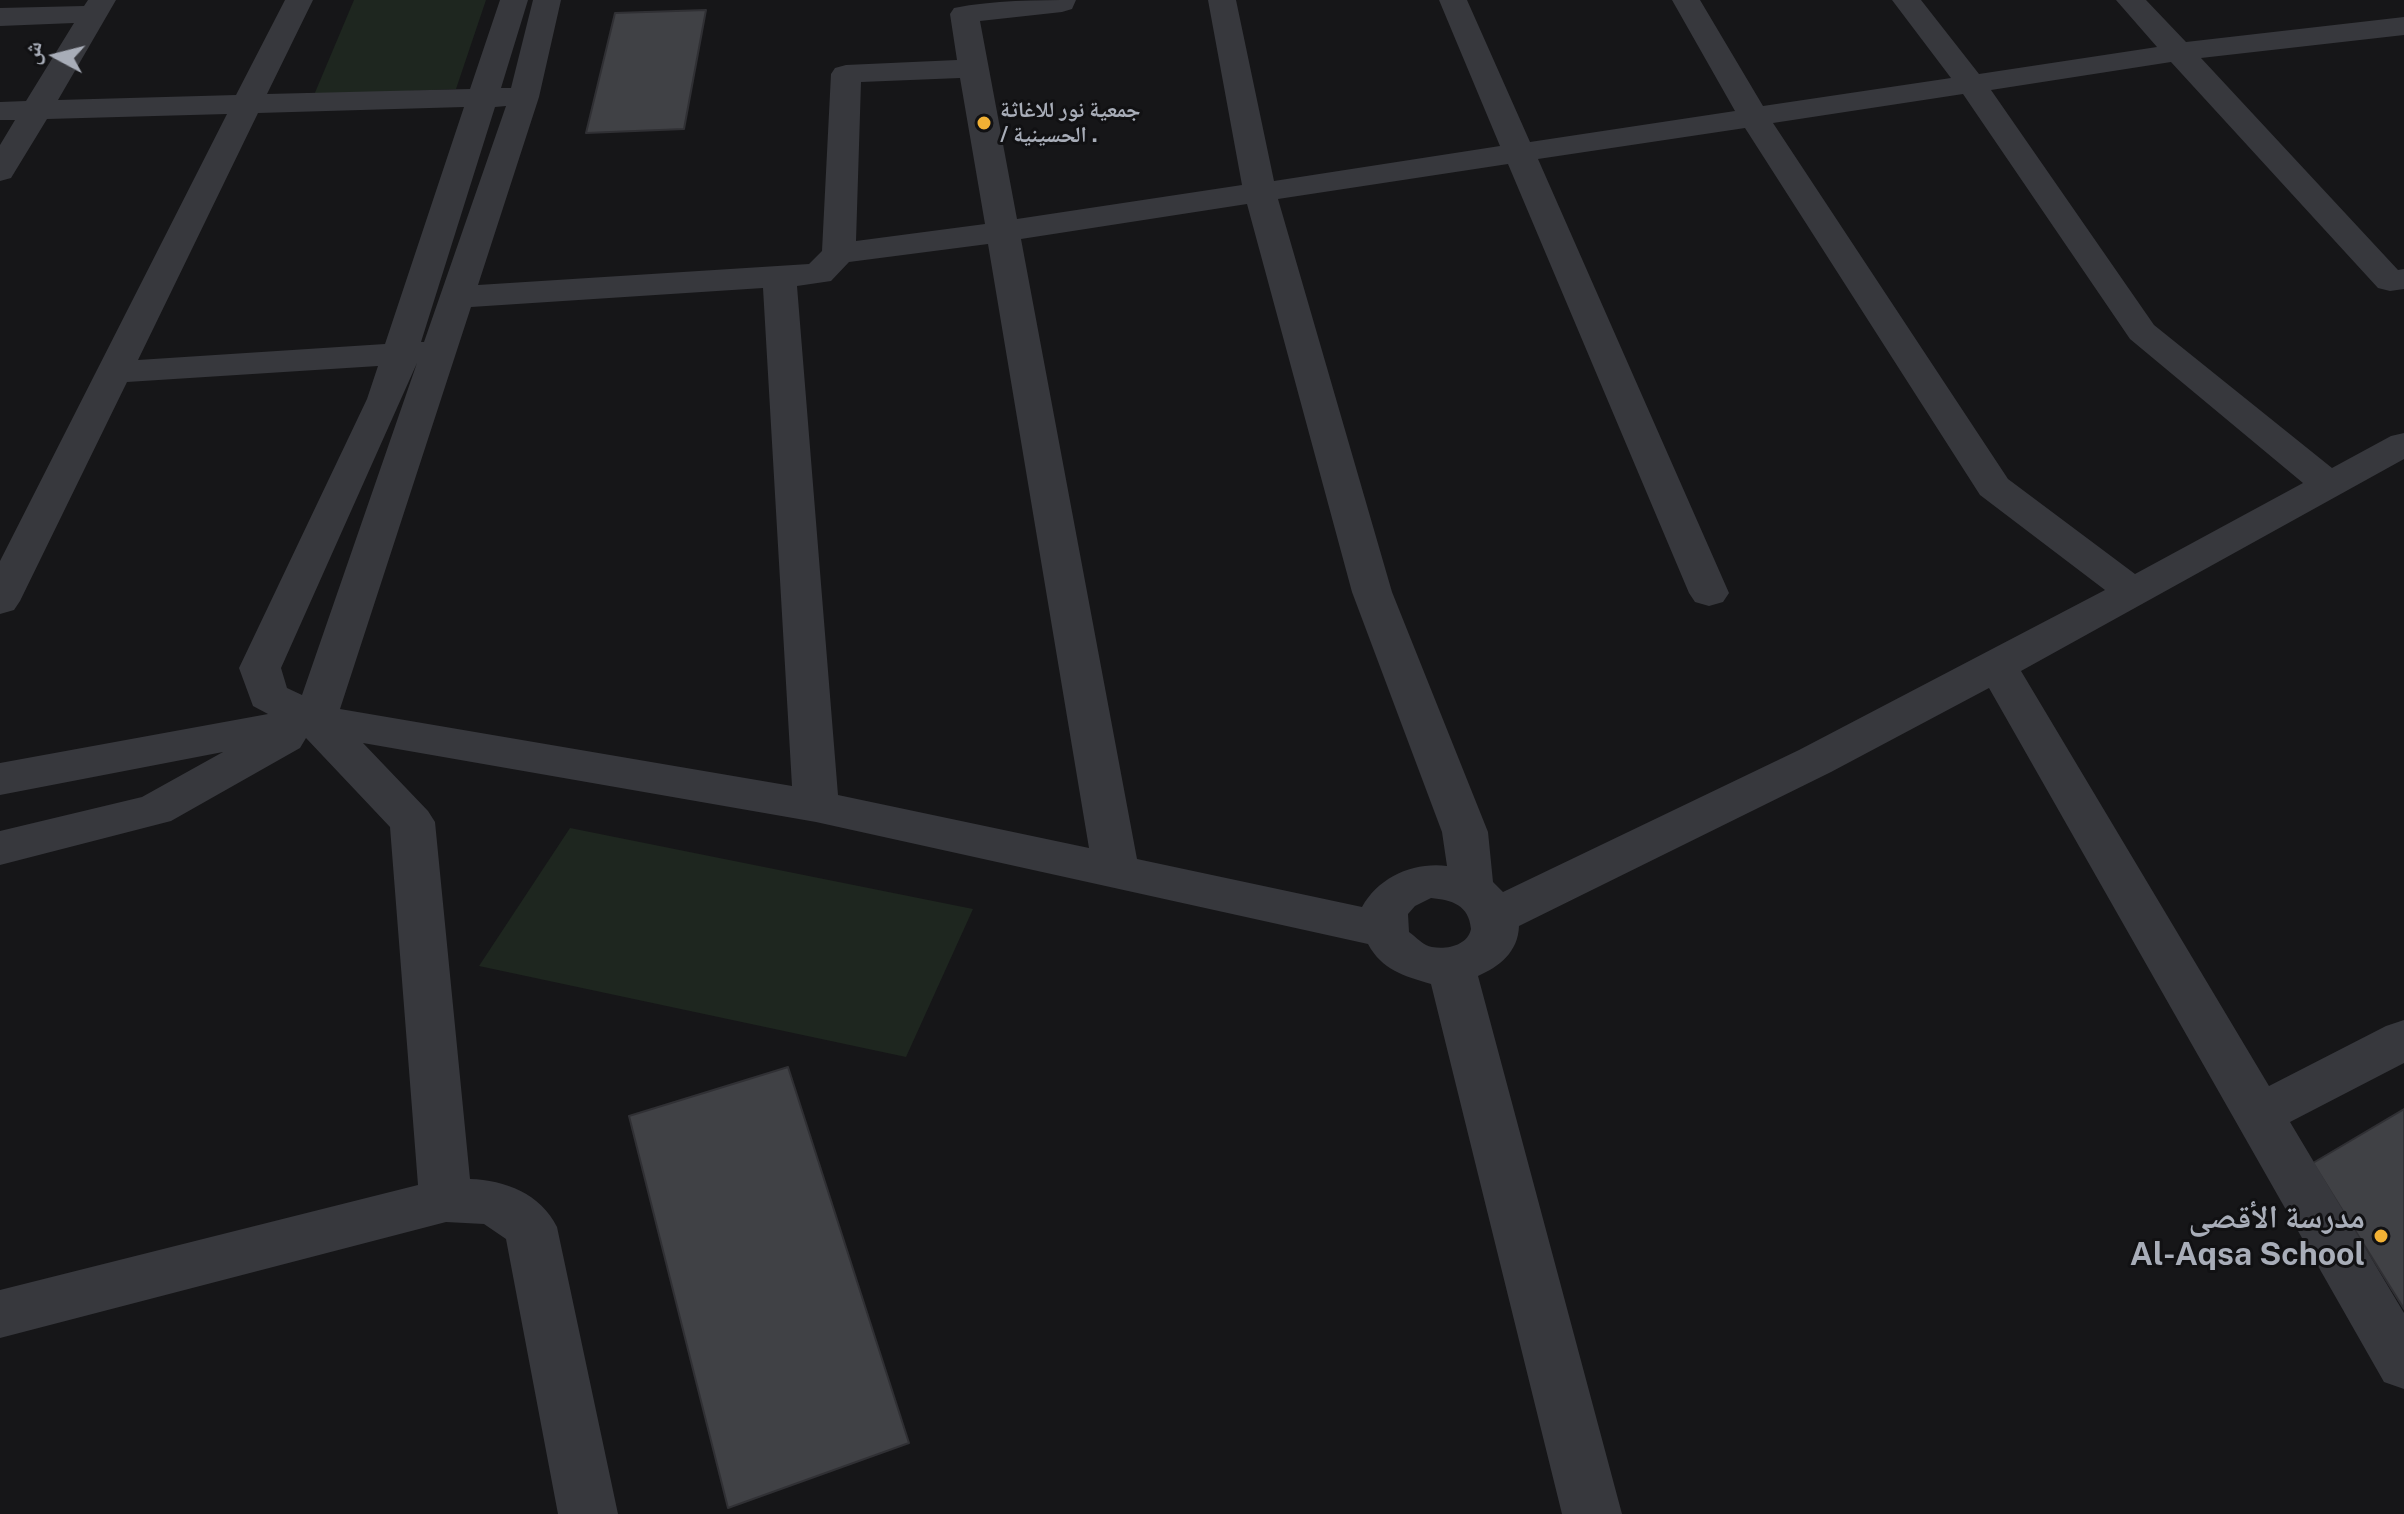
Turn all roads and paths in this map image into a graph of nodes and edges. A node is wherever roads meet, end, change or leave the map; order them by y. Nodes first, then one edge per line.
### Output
1 (299, 0) edge
2 (514, 0) edge
3 (547, 0) edge
4 (1062, 0) edge
5 (1222, 0) edge
6 (1453, 0) edge
7 (1686, 0) edge
8 (1906, 0) edge
9 (2130, 0) edge
10 (2371, 0) edge
11 (98, 7) edge
12 (0, 17) edge
13 (2403, 27) edge
14 (2180, 52) junction
15 (974, 68) junction
16 (1971, 83) junction
17 (483, 97) junction
18 (524, 97) junction
19 (249, 104) junction
20 (38, 110) junction
21 (0, 111) edge
22 (1753, 116) junction
23 (1521, 150) junction
24 (0, 171) edge
25 (1260, 193) junction
26 (1004, 230) junction
27 (839, 253) junction
28 (779, 276) junction
29 (2404, 279) edge
30 (458, 297) junction
31 (441, 351) junction
32 (400, 353) junction
33 (115, 372) junction
34 (2404, 444) edge
35 (2329, 485) junction
36 (2132, 591) junction
37 (1709, 593) dead end
38 (0, 601) edge
39 (1997, 666) junction
40 (315, 720) junction
41 (0, 779) edge
42 (816, 806) junction
43 (0, 848) edge
44 (1116, 872) junction
45 (1482, 903) junction
46 (1382, 929) junction
47 (1451, 966) junction
48 (2404, 1040) edge
49 (2258, 1115) junction
50 (446, 1200) junction
51 (0, 1314) edge
52 (2404, 1364) edge
53 (588, 1514) edge
54 (1592, 1514) edge

1 - 19 street
2 - 17 street
3 - 18 street
4 - 15 street
5 - 25 street
6 - 23 street
7 - 22 street
8 - 16 street
9 - 14 street
10 - 13 street
11 - 12 street
11 - 20 street
13 - 14 street
14 - 16 street
14 - 29 street
15 - 26 street
15 - 27 street
16 - 22 street
16 - 35 street
17 - 18 street
17 - 19 street
17 - 32 street
18 - 30 street
19 - 20 street
19 - 33 street
20 - 21 street
20 - 24 street
22 - 23 street
22 - 36 street
23 - 25 street
23 - 37 street
25 - 26 street
25 - 45 street
26 - 27 street
26 - 44 street
27 - 28 street
28 - 30 street
28 - 42 street
30 - 31 street
31 - 32 street
31 - 40 street
32 - 33 street
32 - 40 street
33 - 38 street
34 - 35 street
35 - 36 street
36 - 39 street
39 - 45 street
39 - 49 street
40 - 41 street
40 - 42 street
40 - 43 street
40 - 50 street
42 - 44 street
44 - 46 street
45 - 46 street
45 - 47 street
46 - 47 street
47 - 54 street
48 - 49 street
49 - 52 street
50 - 51 street
50 - 53 street

